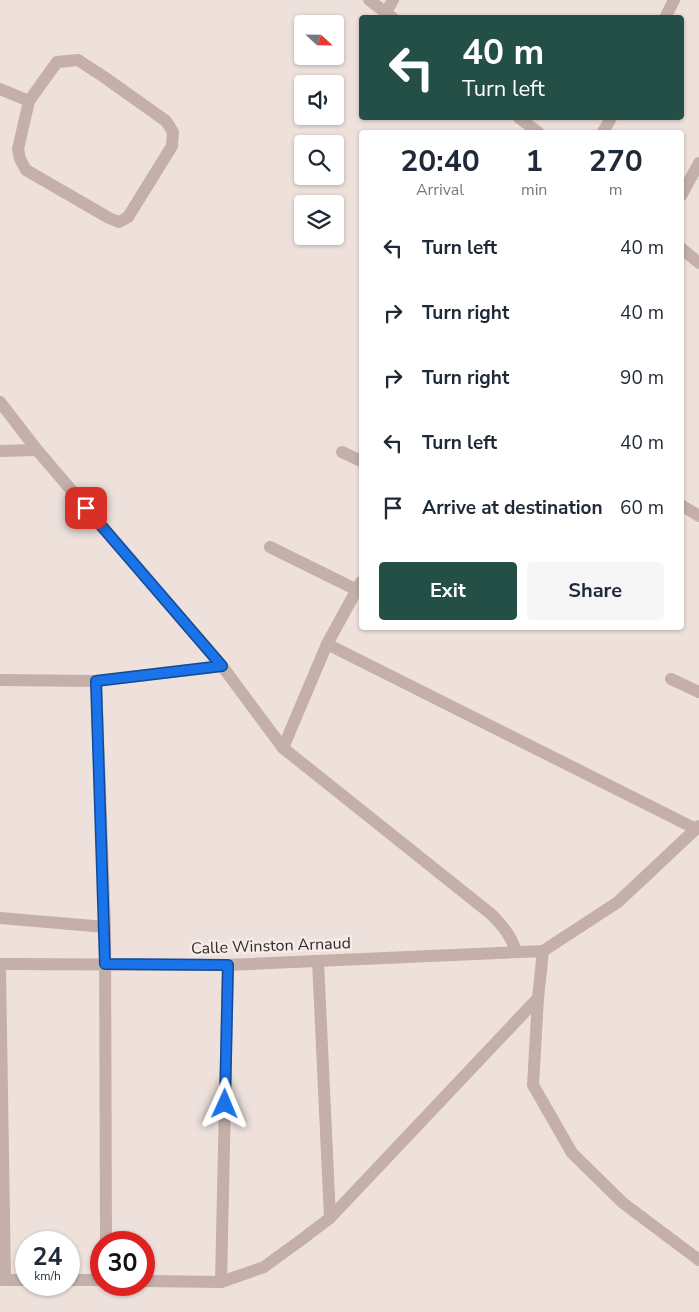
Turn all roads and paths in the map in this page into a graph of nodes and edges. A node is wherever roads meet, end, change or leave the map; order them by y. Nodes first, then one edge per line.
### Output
1 (369, 0) edge
2 (393, 0) edge
3 (674, 0) edge
4 (390, 15) edge
5 (666, 15) edge
6 (0, 89) edge
7 (29, 101) junction
8 (522, 120) edge
9 (535, 130) edge
10 (699, 163) edge
11 (684, 190) edge
12 (684, 250) edge
13 (699, 263) edge
14 (0, 402) edge
15 (36, 450) junction
16 (0, 451) edge
17 (342, 452) dead end
18 (359, 460) edge
19 (684, 507) edge
20 (699, 516) edge
21 (270, 547) dead end
22 (359, 586) edge
23 (327, 644) junction
24 (222, 666) junction
25 (671, 679) dead end
26 (0, 680) edge
27 (96, 681) junction
28 (699, 692) edge
29 (283, 748) junction
30 (698, 827) edge
31 (0, 918) edge
32 (105, 927) junction
33 (543, 951) junction
34 (516, 952) junction
35 (318, 961) junction
36 (0, 964) edge
37 (105, 964) junction
38 (228, 965) junction
39 (0, 968) edge
40 (538, 998) junction
41 (330, 1218) junction
42 (106, 1231) edge
43 (699, 1260) edge
44 (2, 1280) edge
45 (15, 1280) edge
46 (155, 1281) edge
47 (221, 1282) junction

1 - 4 street
2 - 4 street
3 - 5 street
6 - 7 street
7 - 7 street
8 - 9 street
10 - 11 street
12 - 13 street
14 - 15 street
15 - 16 street
15 - 24 street
17 - 18 street
19 - 20 street
21 - 22 street
22 - 23 street
23 - 29 street
23 - 30 street
24 - 27 street
24 - 29 street
25 - 28 street
26 - 27 street
27 - 32 street
29 - 34 street
30 - 33 street
31 - 32 street
32 - 37 street
33 - 34 street, Calle Winston Arnaud
33 - 40 street
34 - 35 street, Calle Winston Arnaud
35 - 38 street, Calle Winston Arnaud
35 - 41 street
36 - 37 street, Calle Winston Arnaud
37 - 38 street, Calle Winston Arnaud
37 - 42 street
38 - 47 street
39 - 44 street
40 - 41 street
40 - 43 street
41 - 47 street
44 - 45 street
46 - 47 street

